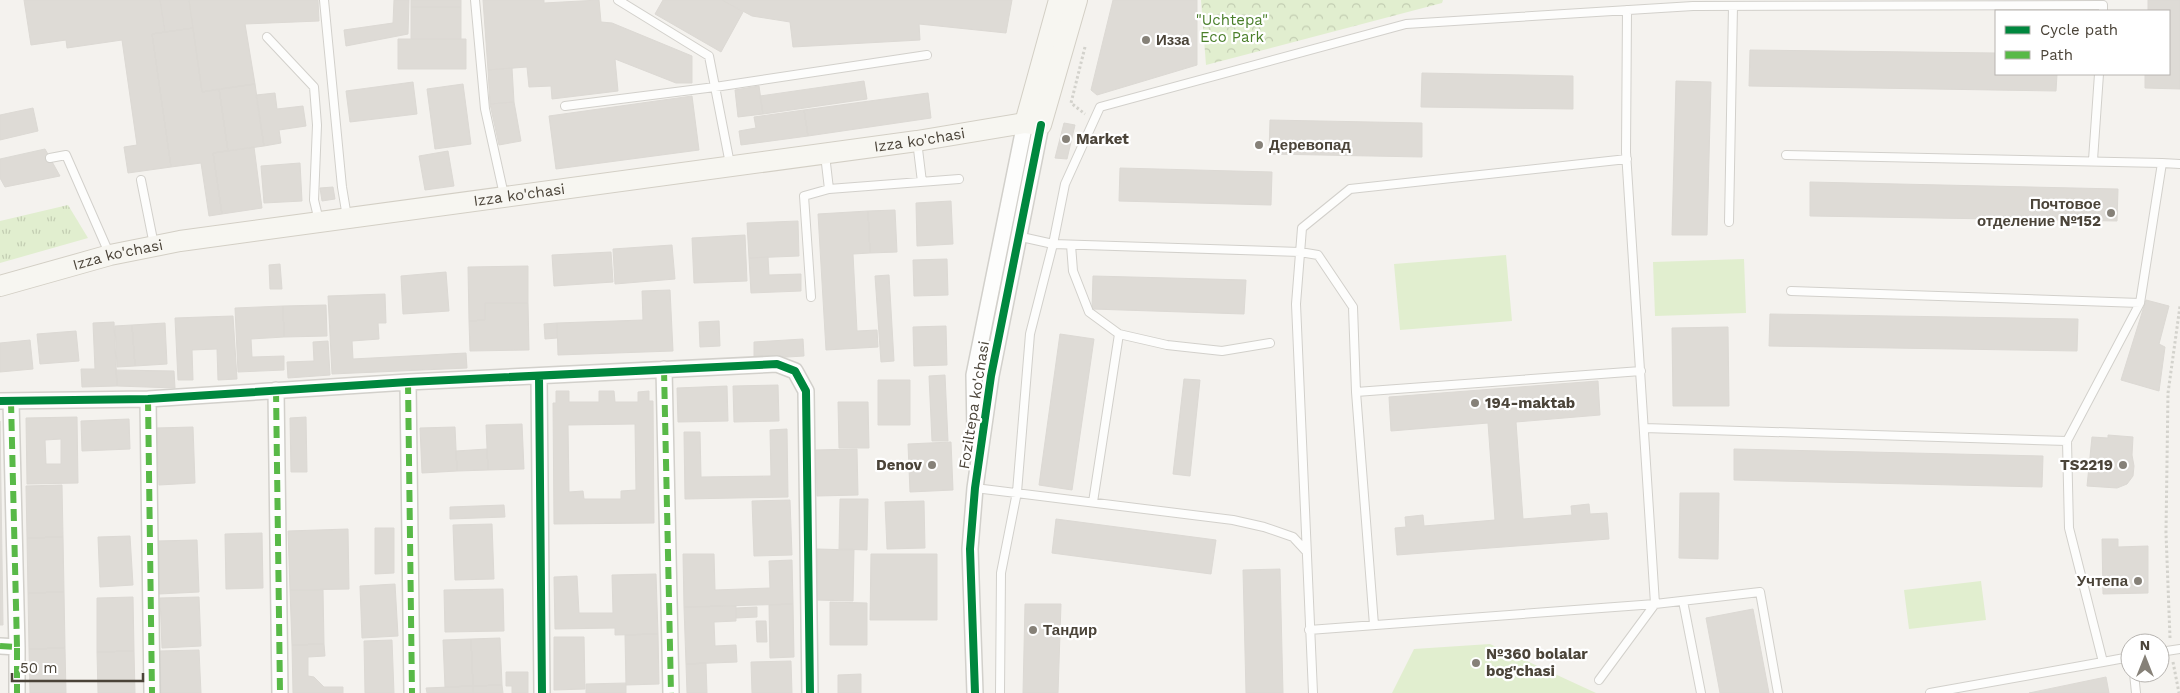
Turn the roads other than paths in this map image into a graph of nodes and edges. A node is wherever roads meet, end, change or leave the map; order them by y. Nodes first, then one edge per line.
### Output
1 (324, 0) edge
2 (475, 0) edge
3 (618, 0) edge
4 (1059, 0) edge
5 (1077, 0) edge
6 (1733, 6) junction
7 (1627, 10) junction
8 (2103, 10) edge
9 (267, 37) dead end
10 (927, 55) dead end
11 (2099, 75) edge
12 (715, 87) junction
13 (564, 106) dead end
14 (1033, 124) junction
15 (917, 141) junction
16 (824, 153) junction
17 (1786, 155) dead end
18 (50, 158) dead end
19 (1626, 159) junction
20 (2093, 160) junction
21 (2162, 163) junction
22 (2180, 164) edge
23 (731, 166) junction
24 (959, 179) dead end
25 (141, 180) dead end
26 (922, 182) junction
27 (829, 189) junction
28 (505, 197) junction
29 (347, 217) junction
30 (319, 221) junction
31 (1729, 222) dead end
32 (1017, 236) junction
33 (1053, 244) junction
34 (154, 245) junction
35 (1071, 245) junction
36 (1300, 252) junction
37 (110, 255) junction
38 (0, 286) edge
39 (1792, 292) dead end
40 (811, 297) dead end
41 (2140, 302) junction
42 (1119, 334) junction
43 (1270, 343) dead end
44 (664, 369) junction
45 (1641, 371) junction
46 (539, 376) junction
47 (408, 382) junction
48 (276, 390) junction
49 (1356, 392) junction
50 (148, 399) junction
51 (6, 401) edge
52 (1644, 428) junction
53 (2067, 441) junction
54 (975, 488) junction
55 (1017, 492) junction
56 (1093, 502) junction
57 (1306, 552) junction
58 (1683, 601) junction
59 (1655, 604) junction
60 (1374, 625) junction
61 (1309, 630) junction
62 (0, 646) edge
63 (17, 647) junction
64 (2120, 659) edge
65 (2103, 662) junction
66 (1599, 680) dead end
67 (18, 693) edge
68 (152, 693) edge
69 (280, 693) edge
70 (412, 693) edge
71 (542, 693) edge
72 (671, 693) edge
73 (810, 693) edge
74 (975, 693) edge
75 (1000, 693) edge
76 (1313, 693) edge
77 (1701, 693) edge
78 (1778, 693) edge
79 (1930, 693) edge

1 - 29 lane
2 - 28 lane
3 - 12 lane
4 - 14 main road, Foziltepa ko'chasi
5 - 14 main road, Foziltepa ko'chasi
6 - 7 lane
6 - 8 lane
6 - 31 lane
7 - 19 lane
7 - 33 lane
9 - 30 lane
10 - 12 lane
11 - 20 lane
12 - 13 lane
12 - 23 lane
14 - 15 main road, Izza ko'chasi
14 - 32 street, Foziltepa ko'chasi
14 - 54 street, Foziltepa ko'chasi
15 - 16 main road, Izza ko'chasi
15 - 26 lane
16 - 23 main road, Izza ko'chasi
16 - 27 lane
17 - 20 lane
18 - 37 lane
19 - 36 lane
19 - 45 lane
20 - 21 lane
21 - 22 lane
21 - 41 lane
23 - 28 main road, Izza ko'chasi
24 - 26 lane
25 - 34 lane
26 - 27 lane
27 - 40 lane
28 - 29 main road, Izza ko'chasi
29 - 30 main road, Izza ko'chasi
30 - 34 main road, Izza ko'chasi
32 - 33 lane
32 - 54 street, Foziltepa ko'chasi
33 - 35 lane
33 - 55 lane
34 - 37 main road, Izza ko'chasi
35 - 36 lane
35 - 42 lane
36 - 49 lane
36 - 57 lane
37 - 38 main road, Izza ko'chasi
39 - 41 lane
41 - 53 lane
42 - 43 lane
42 - 56 lane
44 - 46 street
44 - 72 street
44 - 73 street
45 - 49 lane
45 - 52 lane
46 - 47 street
46 - 71 street
47 - 48 street
47 - 70 street
48 - 50 street
48 - 69 street
49 - 60 lane
50 - 51 street
50 - 68 street
51 - 63 street
52 - 53 lane
52 - 59 lane
53 - 65 lane
54 - 55 lane
54 - 74 street, Foziltepa ko'chasi
55 - 56 lane
55 - 75 lane
56 - 57 lane
57 - 61 lane
58 - 59 lane
58 - 77 lane
58 - 78 lane
59 - 60 lane
59 - 66 lane
60 - 61 lane
61 - 76 lane
62 - 63 street
63 - 67 street
64 - 65 lane
65 - 79 lane

